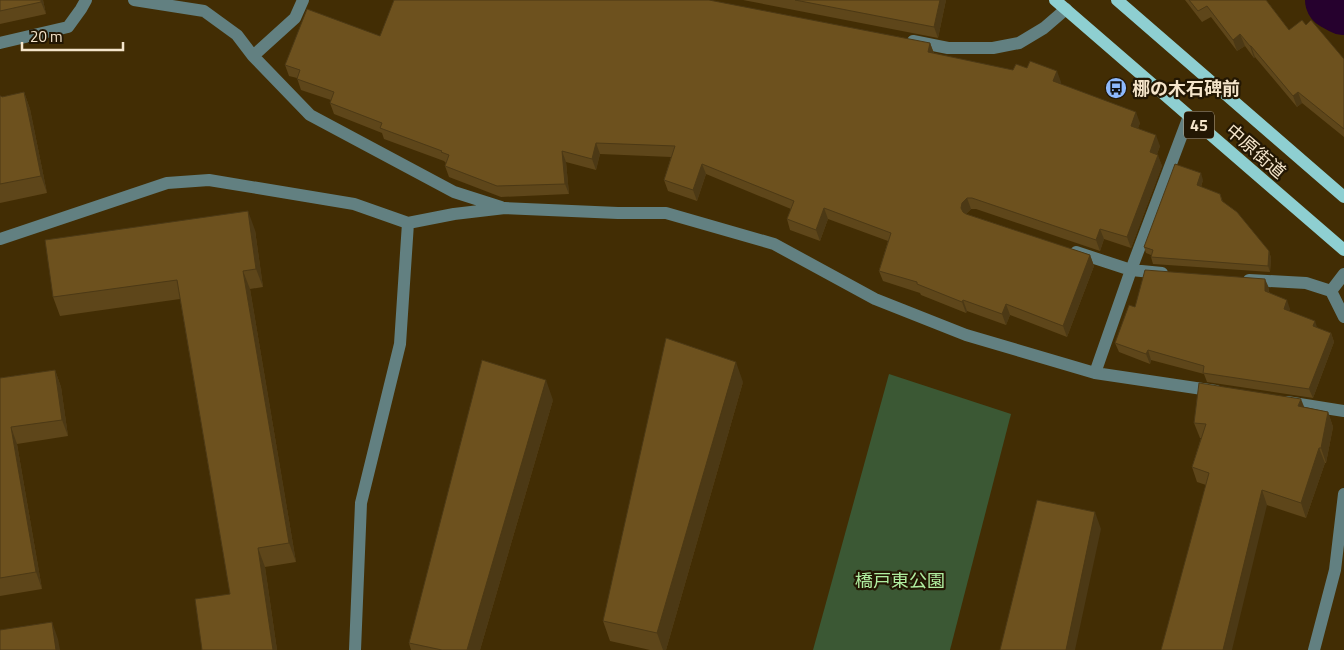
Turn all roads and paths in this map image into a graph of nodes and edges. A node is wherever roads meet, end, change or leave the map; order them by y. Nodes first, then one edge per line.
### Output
1 (86, 0) edge
2 (134, 0) edge
3 (302, 0) edge
4 (1055, 0) edge
5 (1117, 0) edge
6 (1066, 9) junction
7 (901, 38) edge
8 (0, 43) edge
9 (253, 56) junction
10 (1189, 116) junction
11 (1344, 197) edge
12 (504, 208) junction
13 (408, 224) junction
14 (0, 239) edge
15 (1066, 248) edge
16 (1344, 250) edge
17 (1131, 270) junction
18 (1171, 273) edge
19 (1344, 274) edge
20 (1240, 279) edge
21 (1331, 290) junction
22 (1344, 317) edge
23 (1095, 373) junction
24 (1232, 394) edge
25 (1271, 400) edge
26 (1344, 411) edge
27 (1344, 494) edge
28 (1339, 574) edge
29 (355, 650) edge
30 (1314, 650) edge

1 - 8 street
2 - 9 street
3 - 9 street
4 - 6 main road, 中原街道 / 45
5 - 11 main road, 中原街道 / 45
6 - 7 street
6 - 10 main road, 中原街道 / 45
9 - 12 street
10 - 16 main road, 中原街道 / 45
10 - 17 street
12 - 13 street
12 - 23 street
13 - 14 street
13 - 29 street
15 - 17 street
17 - 18 street
17 - 23 street
19 - 21 street
20 - 21 street
21 - 22 street
23 - 24 street
25 - 26 street
27 - 28 street
28 - 30 street

